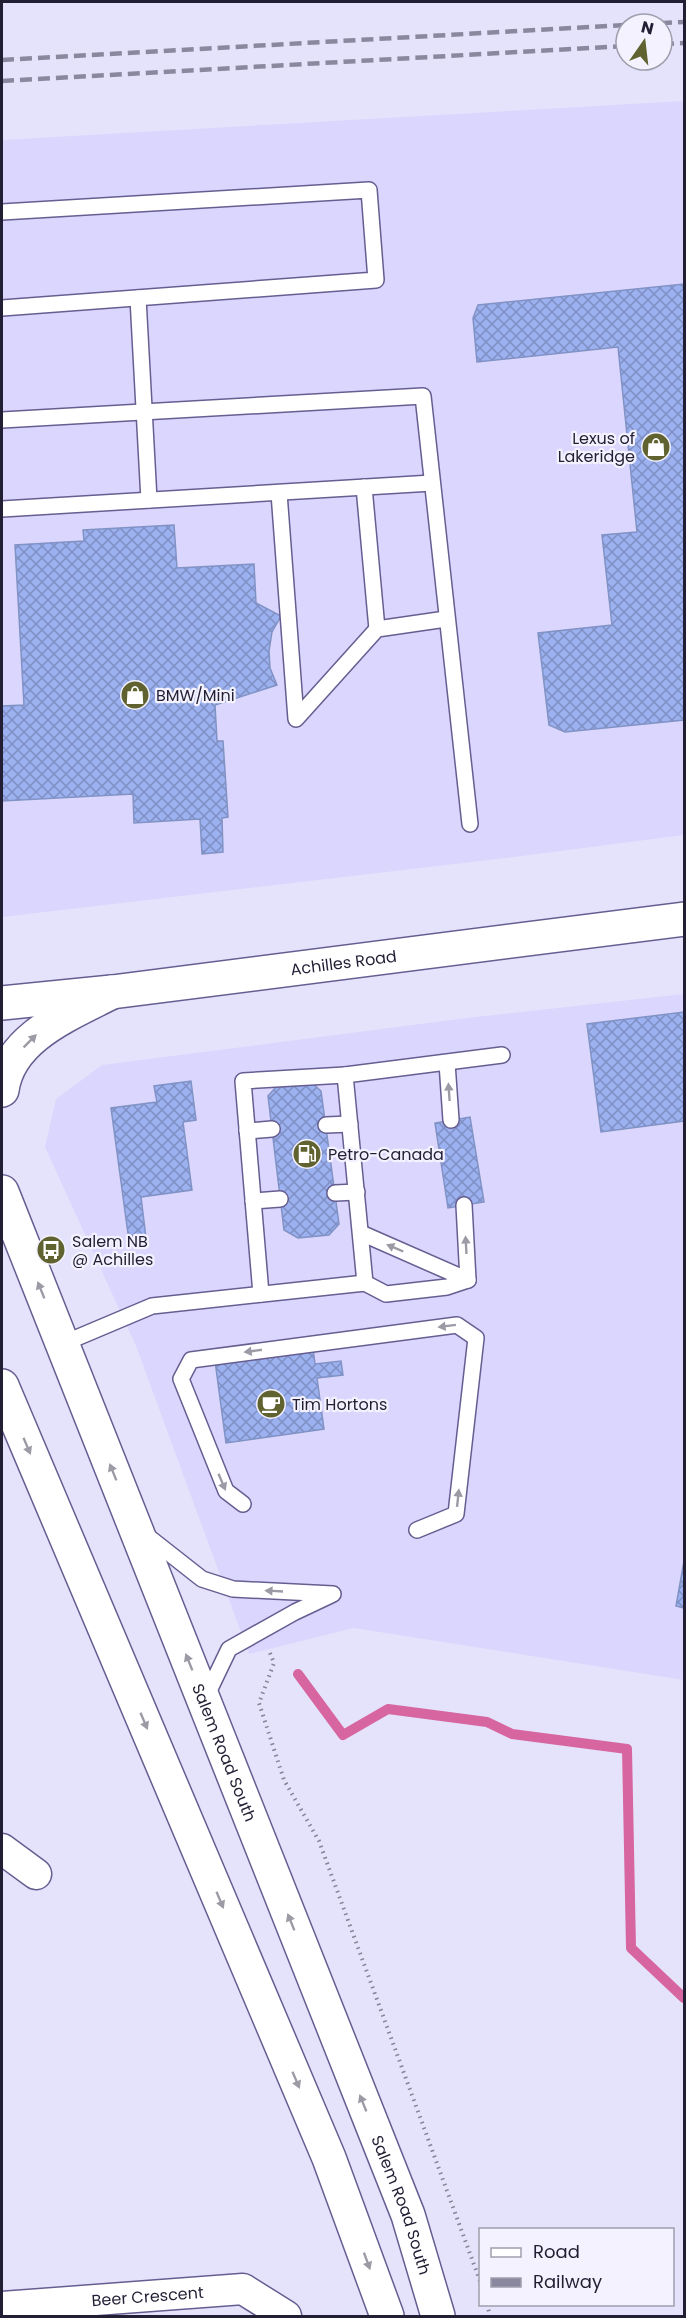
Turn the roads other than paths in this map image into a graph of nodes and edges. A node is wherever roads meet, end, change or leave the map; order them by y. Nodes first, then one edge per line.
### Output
1 (2, 212) edge
2 (138, 298) junction
3 (2, 308) edge
4 (143, 412) junction
5 (2, 420) edge
6 (432, 483) junction
7 (364, 487) junction
8 (279, 493) junction
9 (149, 500) junction
10 (2, 509) edge
11 (446, 619) junction
12 (377, 629) junction
13 (470, 824) dead end
14 (684, 919) edge
15 (112, 992) junction
16 (2, 1003) edge
17 (502, 1055) dead end
18 (447, 1063) junction
19 (345, 1075) junction
20 (2, 1090) edge
21 (450, 1120) dead end
22 (350, 1124) junction
23 (326, 1125) dead end
24 (272, 1129) dead end
25 (248, 1131) junction
26 (2, 1191) edge
27 (357, 1192) junction
28 (335, 1193) dead end
29 (280, 1199) dead end
30 (253, 1201) junction
31 (464, 1205) dead end
32 (361, 1233) junction
33 (468, 1280) junction
34 (365, 1283) junction
35 (261, 1294) junction
36 (62, 1344) junction
37 (2, 1386) edge
38 (243, 1504) dead end
39 (134, 1526) junction
40 (417, 1530) dead end
41 (204, 1702) junction
42 (2, 1849) edge
43 (36, 1874) dead end
44 (2, 2307) edge
45 (286, 2316) edge
46 (387, 2316) edge
47 (438, 2316) edge

1 - 2 lane
2 - 3 lane
2 - 4 lane
4 - 5 lane
4 - 6 lane
4 - 9 lane
6 - 7 lane
6 - 11 lane
7 - 8 lane
7 - 12 lane
8 - 9 lane
8 - 12 lane
9 - 10 lane
11 - 12 lane
11 - 13 lane
14 - 15 main road, Achilles Road
15 - 16 main road, Achilles Road
20 -> 15 main road
17 - 18 lane
18 - 19 lane
21 -> 18 lane
19 - 22 lane
19 - 25 lane
22 - 23 lane
22 - 27 lane
24 - 25 lane
25 - 30 lane
36 -> 26 main road, Salem Road South
27 - 28 lane
27 - 32 lane
29 - 30 lane
30 - 35 lane
33 -> 31 lane
33 -> 32 lane
32 - 34 lane
33 - 34 lane
34 - 35 lane
35 - 36 lane
39 -> 36 main road, Salem Road South
37 -> 46 main road
40 -> 38 lane
41 -> 39 main road, Salem Road South
41 -> 39 lane
47 -> 41 main road, Salem Road South
42 - 43 street
44 - 45 street, Beer Crescent

